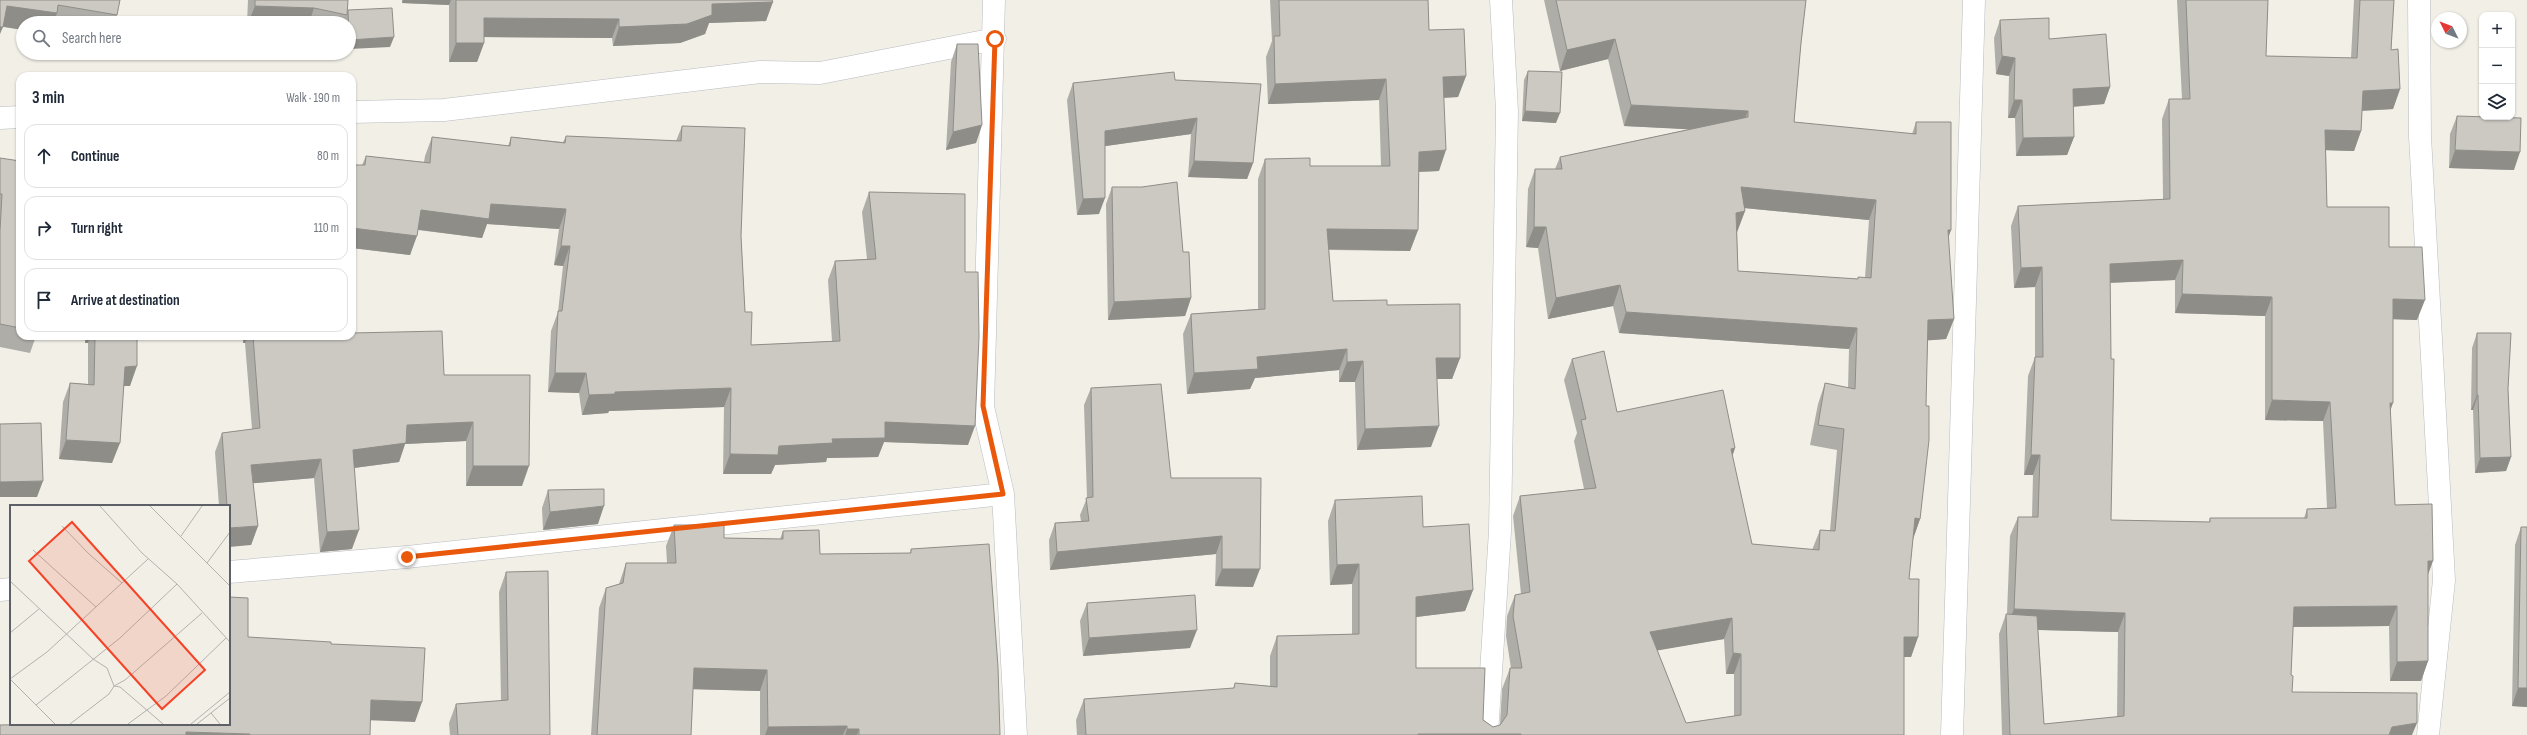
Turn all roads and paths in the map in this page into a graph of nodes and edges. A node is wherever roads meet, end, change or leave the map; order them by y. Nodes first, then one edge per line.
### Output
1 (994, 0) edge
2 (1501, 0) edge
3 (1974, 0) edge
4 (2419, 0) edge
5 (995, 39) junction
6 (356, 112) edge
7 (16, 117) edge
8 (0, 118) edge
9 (1003, 494) junction
10 (230, 572) edge
11 (10, 589) edge
12 (0, 590) edge
13 (1016, 735) edge
14 (1487, 735) edge
15 (1952, 735) edge
16 (2428, 735) edge

1 - 5 street
2 - 14 street
3 - 15 street
4 - 16 street
5 - 6 street
5 - 9 street
7 - 8 street
9 - 10 street
9 - 13 street
11 - 12 street

